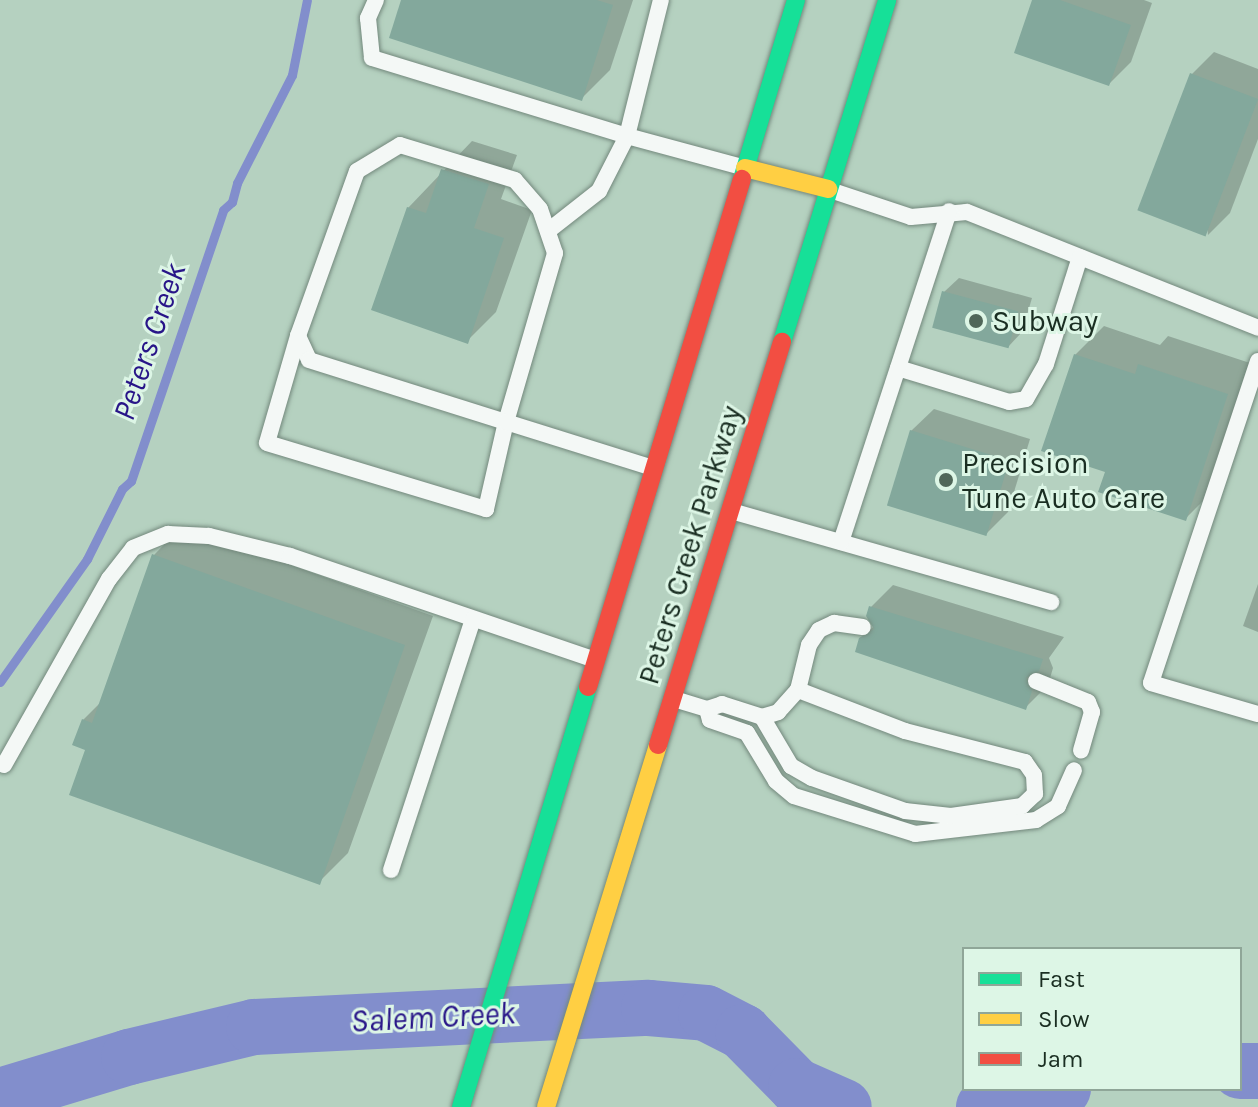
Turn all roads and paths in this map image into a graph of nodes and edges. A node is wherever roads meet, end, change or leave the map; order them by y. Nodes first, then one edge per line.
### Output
1 (376, 0) edge
2 (661, 0) edge
3 (796, 0) edge
4 (887, 0) edge
5 (627, 136) junction
6 (745, 168) junction
7 (828, 189) junction
8 (949, 211) junction
9 (548, 231) junction
10 (1080, 257) junction
11 (1258, 328) edge
12 (298, 336) junction
13 (1258, 361) edge
14 (898, 368) junction
15 (506, 422) junction
16 (654, 469) junction
17 (730, 510) junction
18 (841, 542) junction
19 (1051, 602) dead end
20 (473, 619) junction
21 (863, 627) dead end
22 (596, 660) junction
23 (1036, 681) dead end
24 (798, 690) junction
25 (672, 698) junction
26 (707, 709) junction
27 (1258, 714) edge
28 (762, 717) junction
29 (1081, 750) dead end
30 (4, 765) dead end
31 (1074, 770) dead end
32 (391, 870) dead end
33 (461, 1107) edge
34 (546, 1107) edge

1 - 5 lane
2 - 5 lane
3 - 6 main road, Peters Creek Parkway
4 - 7 main road, Peters Creek Parkway
5 - 6 lane
5 - 9 lane
6 - 7 main road
6 - 16 main road, Peters Creek Parkway
7 - 8 lane
7 - 17 main road, Peters Creek Parkway
8 - 10 lane
8 - 14 lane
9 - 12 lane
9 - 15 lane
10 - 11 lane
10 - 14 lane
12 - 15 lane
12 - 15 lane
13 - 27 lane
14 - 18 lane
15 - 16 lane
16 - 22 main road, Peters Creek Parkway
17 - 18 lane
17 - 25 main road, Peters Creek Parkway
18 - 19 lane
20 - 22 lane
20 - 30 lane
20 - 32 lane
21 - 24 lane
22 - 33 main road, Peters Creek Parkway
23 - 29 lane
24 - 28 lane
24 - 28 lane
25 - 26 lane
25 - 34 main road, Peters Creek Parkway
26 - 28 lane
26 - 31 lane

